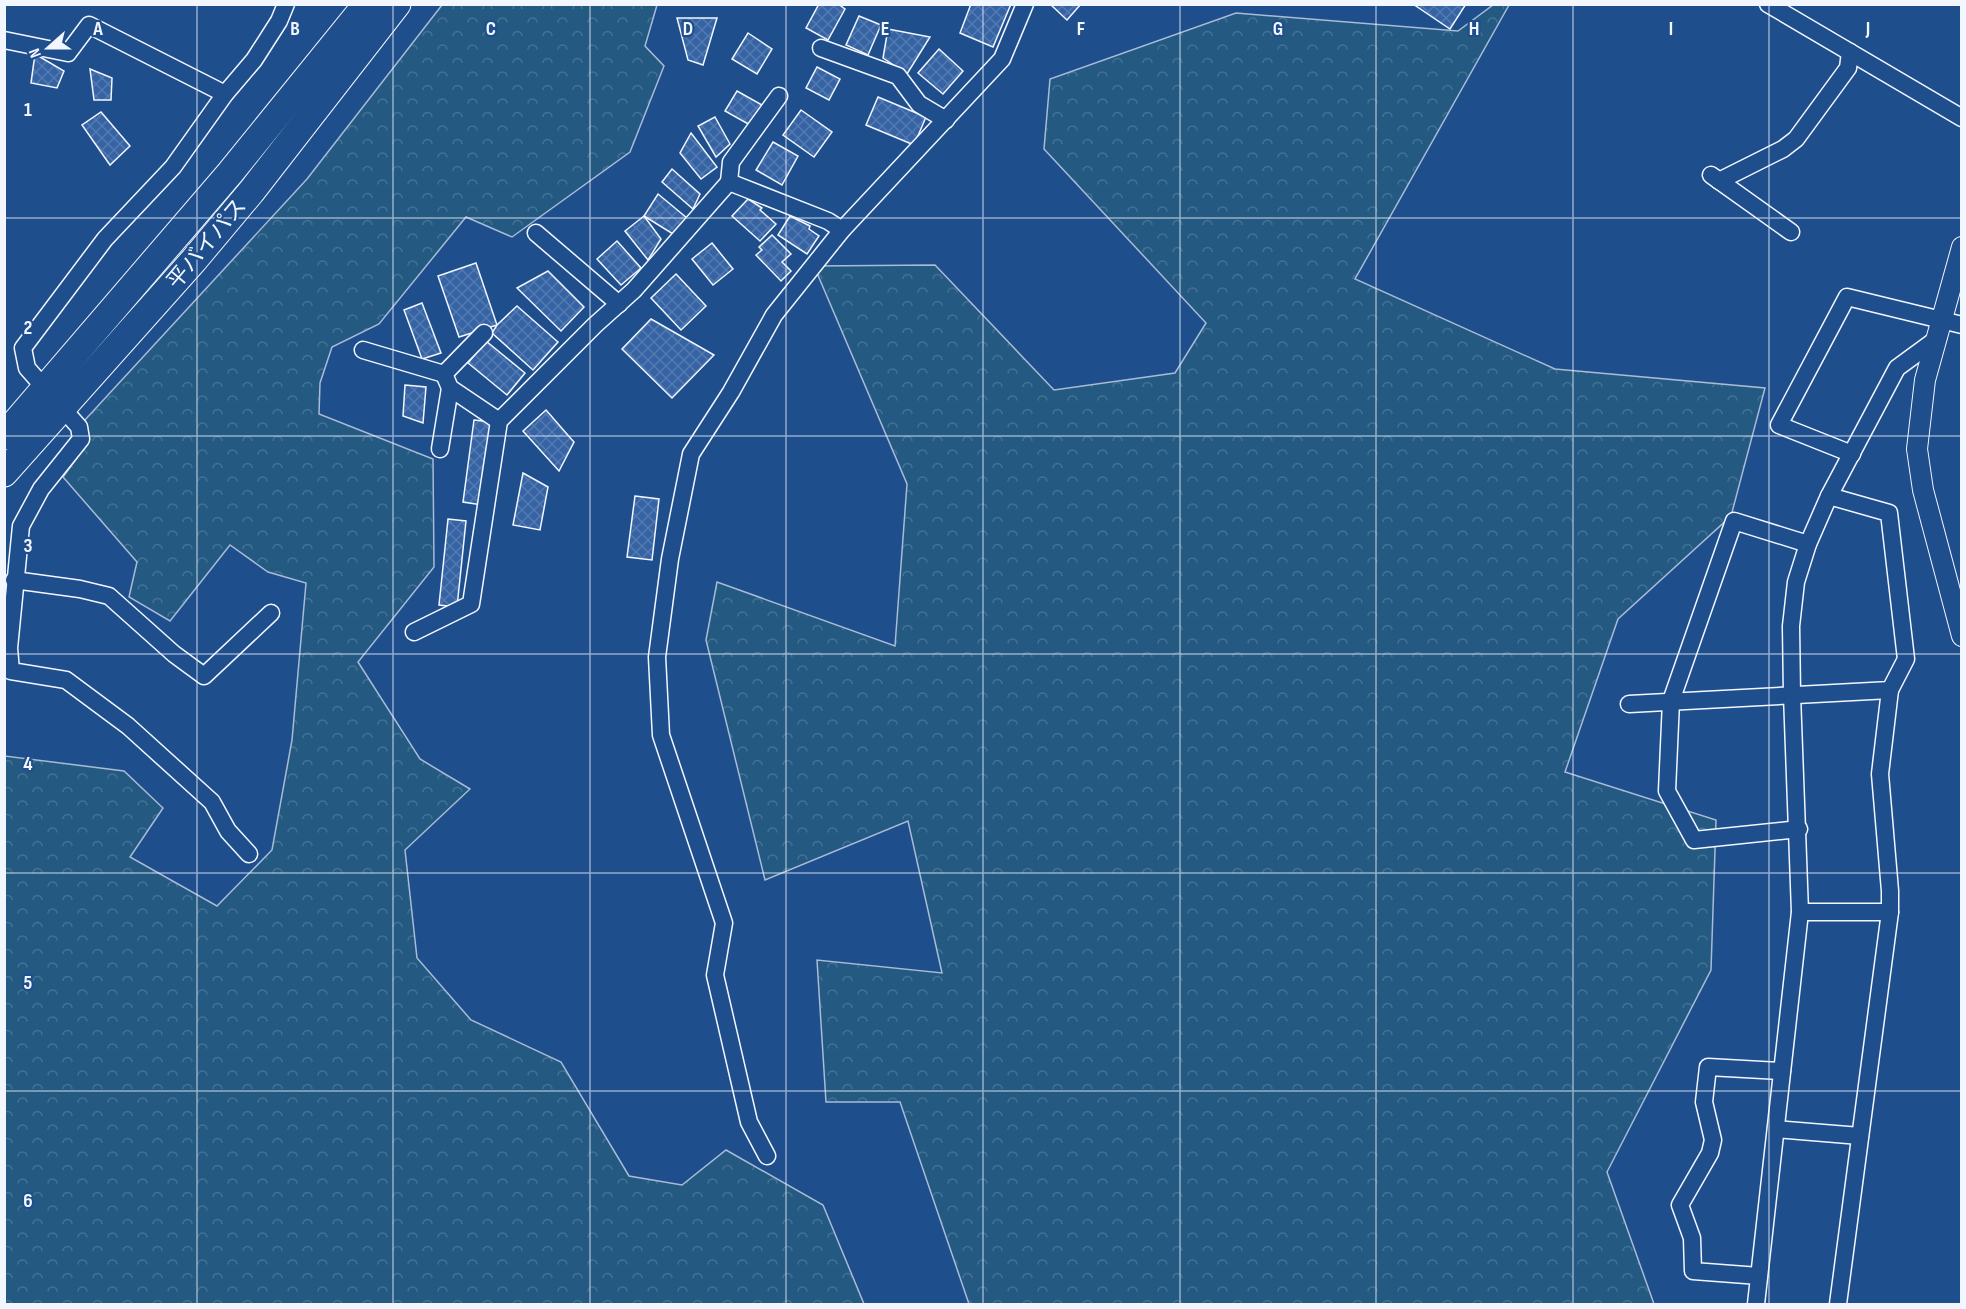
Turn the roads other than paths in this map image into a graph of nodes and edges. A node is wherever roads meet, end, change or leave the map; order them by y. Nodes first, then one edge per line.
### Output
1 (286, 4) edge
2 (367, 4) edge
3 (397, 4) edge
4 (1025, 4) edge
5 (1768, 4) edge
6 (4, 40) edge
7 (821, 48) dead end
8 (1850, 52) junction
9 (225, 94) junction
10 (779, 96) dead end
11 (1962, 118) edge
12 (946, 120) junction
13 (729, 182) junction
14 (842, 230) junction
15 (1791, 232) dead end
16 (536, 233) dead end
17 (1962, 247) edge
18 (619, 304) junction
19 (1953, 322) edge
20 (484, 333) dead end
21 (1938, 338) junction
22 (363, 350) dead end
23 (447, 381) junction
24 (44, 388) junction
25 (62, 409) junction
26 (499, 421) junction
27 (4, 436) edge
28 (440, 449) dead end
29 (1852, 454) junction
30 (4, 472) edge
31 (1830, 496) junction
32 (1808, 544) junction
33 (14, 580) junction
34 (271, 613) dead end
35 (414, 632) dead end
36 (1962, 636) edge
37 (1890, 690) junction
38 (1792, 695) junction
39 (1671, 701) junction
40 (1629, 704) dead end
41 (1798, 829) junction
42 (249, 854) dead end
43 (1800, 912) junction
44 (1890, 912) junction
45 (1782, 1071) junction
46 (1776, 1130) junction
47 (1860, 1136) junction
48 (767, 1156) dead end
49 (1759, 1276) junction
50 (1756, 1305) edge
51 (1838, 1305) edge

1 - 9 street
2 - 24 highway, 平バイパス
3 - 25 highway, 平バイパス
4 - 12 street
5 - 8 street
6 - 9 street
7 - 12 street
8 - 11 street
8 - 15 street
9 - 24 street
10 - 13 street
12 - 14 street
13 - 14 street
13 - 18 street
14 - 48 street
16 - 18 street
17 - 19 street
18 - 26 street
19 - 21 street
19 - 29 street
20 - 23 street
21 - 29 street
21 - 36 street
22 - 23 street
23 - 26 street
23 - 28 street
24 - 25 street
24 - 27 highway, 平バイパス
25 - 30 highway, 平バイパス
25 - 33 street
26 - 35 street
29 - 31 street
31 - 32 street
31 - 37 street
32 - 38 street
32 - 39 street
33 - 34 street
33 - 42 street
37 - 38 street
37 - 44 street
38 - 39 street
38 - 41 street
39 - 40 street
39 - 41 street
41 - 43 street
43 - 44 street
43 - 45 street
44 - 47 street
45 - 46 street
45 - 49 street
46 - 47 street
46 - 49 street
47 - 51 street
49 - 50 street

